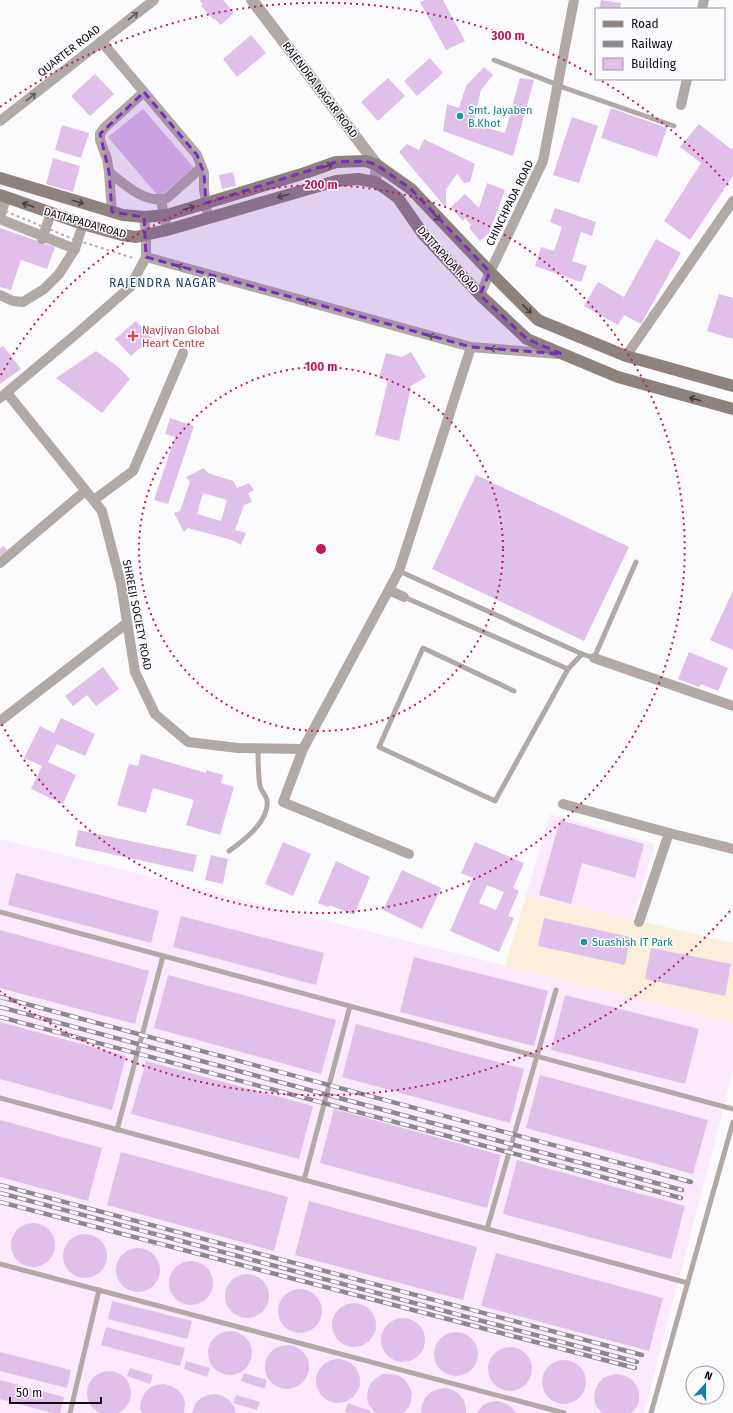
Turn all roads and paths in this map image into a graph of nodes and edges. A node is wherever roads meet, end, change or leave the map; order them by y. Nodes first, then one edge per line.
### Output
1 (154, 0) edge
2 (252, 0) edge
3 (574, 0) edge
4 (101, 41) junction
5 (494, 60) dead end
6 (687, 80) edge
7 (558, 85) junction
8 (144, 92) junction
9 (681, 105) dead end
10 (0, 121) edge
11 (674, 126) dead end
12 (377, 165) junction
13 (202, 167) junction
14 (109, 172) junction
15 (0, 178) edge
16 (376, 182) junction
17 (3, 196) edge
18 (160, 200) junction
19 (733, 201) edge
20 (206, 203) junction
21 (0, 209) edge
22 (51, 213) junction
23 (118, 214) junction
24 (163, 215) junction
25 (144, 217) junction
26 (0, 218) edge
27 (208, 218) junction
28 (83, 224) junction
29 (167, 230) junction
30 (146, 235) junction
31 (43, 238) junction
32 (75, 249) junction
33 (146, 257) junction
34 (133, 258) dead end
35 (490, 272) junction
36 (0, 295) edge
37 (480, 295) junction
38 (471, 347) junction
39 (183, 353) dead end
40 (562, 354) junction
41 (626, 356) junction
42 (733, 386) edge
43 (3, 395) edge
44 (733, 409) edge
45 (85, 491) junction
46 (94, 500) junction
47 (636, 562) dead end
48 (0, 563) edge
49 (400, 571) junction
50 (389, 590) junction
51 (404, 597) joint
52 (127, 624) junction
53 (582, 654) junction
54 (594, 658) junction
55 (568, 669) junction
56 (514, 691) dead end
57 (733, 706) edge
58 (0, 721) edge
59 (258, 748) junction
60 (303, 749) junction
61 (563, 804) dead end
62 (669, 833) junction
63 (733, 849) edge
64 (229, 851) dead end
65 (409, 854) dead end
66 (0, 912) edge
67 (639, 922) dead end
68 (163, 956) junction
69 (556, 990) dead end
70 (350, 1006) junction
71 (537, 1056) junction
72 (0, 1098) edge
73 (733, 1109) edge
74 (733, 1122) edge
75 (117, 1130) junction
76 (304, 1180) junction
77 (488, 1229) junction
78 (0, 1264) edge
79 (688, 1283) junction
80 (99, 1290) junction
81 (70, 1413) edge
82 (564, 1413) edge
83 (651, 1413) edge

4 -> 1 street, QUARTER ROAD
2 - 12 street, RAJENDRA NAGAR ROAD
3 - 7 street, CHINCHPADA ROAD
4 - 8 street
10 -> 4 street, QUARTER ROAD
5 - 7 lane
6 - 9 street
7 - 11 lane
7 - 35 street, CHINCHPADA ROAD
8 - 13 street
8 - 14 street
12 - 16 street
20 -> 12 main road, DATTAPADA ROAD
12 -> 35 main road
13 - 18 street
13 - 20 street
14 - 18 street
14 - 23 street
15 -> 23 main road, DATTAPADA ROAD
16 -> 27 main road, DATTAPADA ROAD
16 - 37 main road, DATTAPADA ROAD
22 -> 17 main road, DATTAPADA ROAD
17 - 26 street
18 - 24 street
19 - 41 street
24 -> 20 main road, DATTAPADA ROAD
20 - 27 street
21 - 34 path, bridge
22 - 28 main road, DATTAPADA ROAD
22 - 31 street
23 - 25 main road, DATTAPADA ROAD
24 - 25 main road, DATTAPADA ROAD
24 - 29 street
25 - 30 street
26 - 31 street
27 - 29 main road, DATTAPADA ROAD
28 - 30 main road, DATTAPADA ROAD
28 - 32 street
29 - 30 main road, DATTAPADA ROAD
30 - 33 street
31 - 32 street
32 - 36 street
38 -> 33 street
33 - 43 street
35 - 37 street, CHINCHPADA ROAD
35 -> 41 main road
37 - 40 main road, DATTAPADA ROAD
40 -> 38 street
38 - 49 street
39 - 46 street
44 -> 40 main road, DATTAPADA ROAD
41 - 42 main road
43 - 45 street, SHREEJI SOCIETY ROAD
45 - 46 street, SHREEJI SOCIETY ROAD
45 - 48 street
46 - 52 street, SHREEJI SOCIETY ROAD
47 - 54 lane
49 - 50 street
49 - 53 lane
50 - 51 street
50 - 60 street
51 - 55 lane
52 - 58 street
52 - 59 street, SHREEJI SOCIETY ROAD
53 - 54 lane
53 - 55 lane
54 - 57 street
55 - 56 lane
59 - 60 street, SHREEJI SOCIETY ROAD
59 - 64 lane
60 - 65 street
61 - 62 street
62 - 63 street
62 - 67 street
66 - 68 lane
68 - 70 lane
68 - 75 lane
69 - 71 lane
70 - 71 lane
70 - 76 lane
71 - 73 lane
71 - 77 lane
72 - 75 lane
74 - 79 lane
75 - 76 lane
76 - 77 lane
77 - 79 lane
78 - 80 lane
79 - 83 lane
80 - 81 lane
80 - 82 lane

